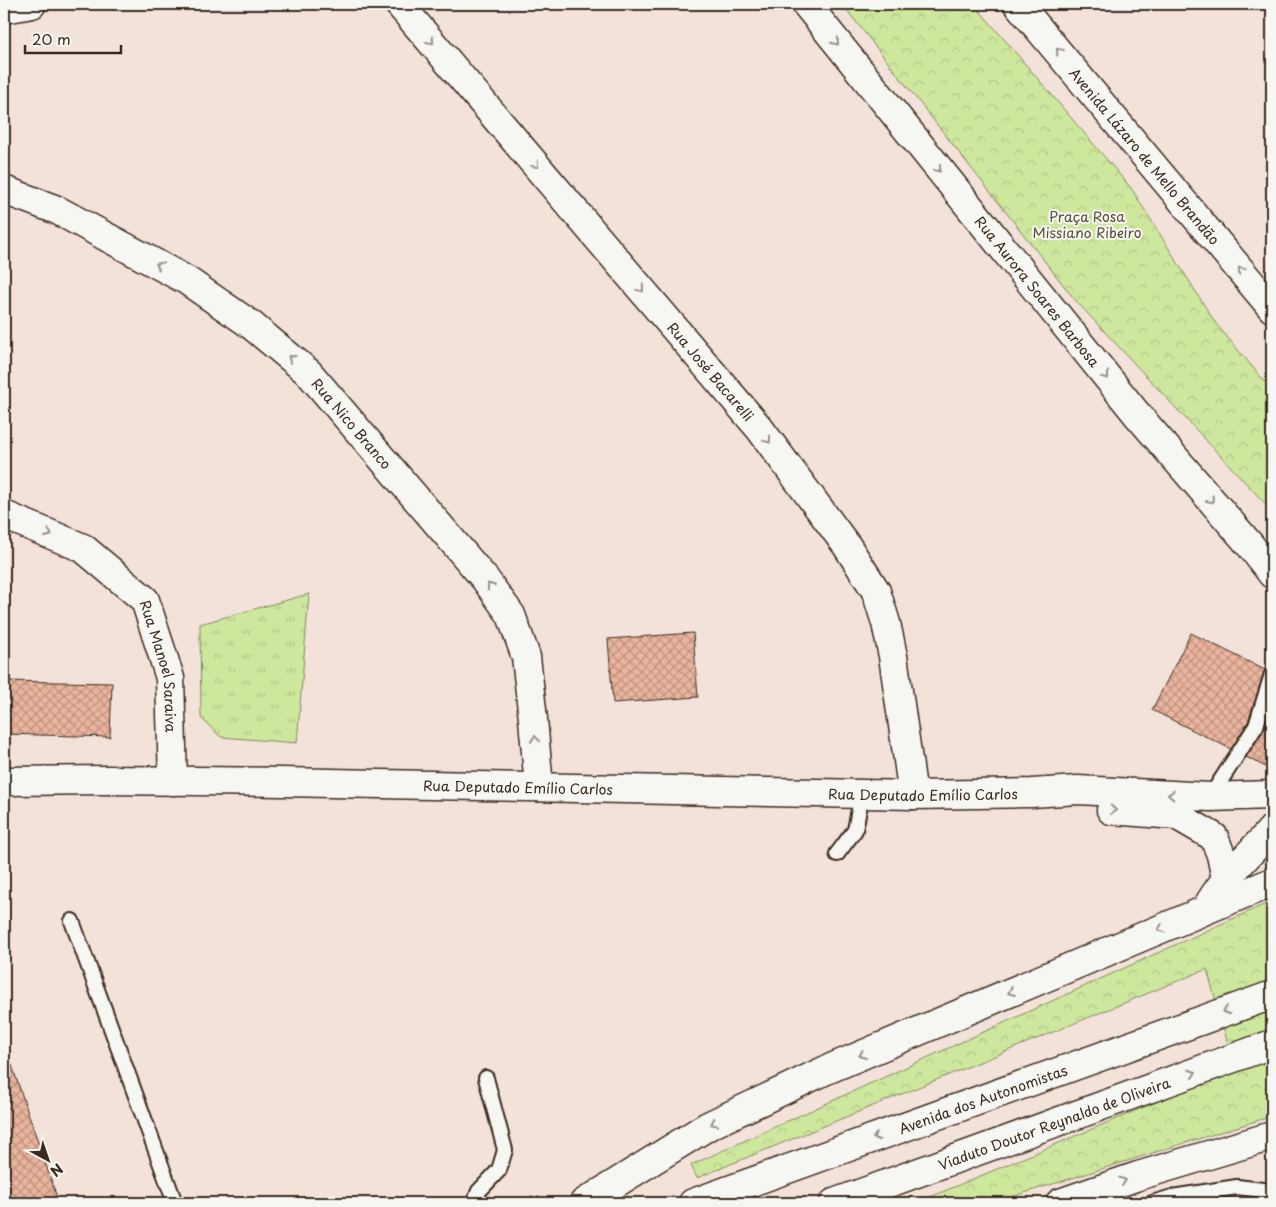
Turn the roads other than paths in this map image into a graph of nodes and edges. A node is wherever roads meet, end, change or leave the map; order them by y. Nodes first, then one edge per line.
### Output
1 (32, 4) edge
2 (399, 4) edge
3 (806, 4) edge
4 (1018, 4) edge
5 (4, 8) edge
6 (4, 190) edge
7 (1272, 308) edge
8 (4, 515) edge
9 (1261, 547) edge
10 (1272, 574) edge
11 (1272, 674) edge
12 (4, 781) edge
13 (173, 781) junction
14 (539, 787) junction
15 (1032, 793) junction
16 (862, 794) junction
17 (913, 795) junction
18 (1272, 795) edge
19 (1210, 797) junction
20 (1272, 828) edge
21 (836, 854) dead end
22 (1226, 879) junction
23 (1272, 882) edge
24 (1206, 909) junction
25 (72, 921) dead end
26 (1272, 995) edge
27 (1272, 1044) edge
28 (486, 1078) dead end
29 (1272, 1136) edge
30 (1272, 1190) edge
31 (175, 1203) edge
32 (474, 1203) edge
33 (584, 1203) edge
34 (692, 1203) edge
35 (834, 1203) edge
36 (1060, 1203) edge
37 (1152, 1203) edge

1 - 5 street
2 -> 17 street, Rua José Bacarelli
3 -> 9 street, Rua Aurora Soares Barbosa
7 -> 4 street, Avenida Lázaro de Mello Brandão
14 -> 6 street, Rua Nico Branco
8 -> 13 street, Rua Manoel Saraiva
9 - 10 street, Rua Aurora Soares Barbosa
11 - 19 lane
12 - 13 street, Rua Deputado Emílio Carlos
13 - 14 street, Rua Deputado Emílio Carlos
14 - 16 street, Rua Deputado Emílio Carlos
15 - 17 street, Rua Deputado Emílio Carlos
19 -> 15 street, Rua Deputado Emílio Carlos
15 -> 22 street, Rua Deputado Emílio Carlos
16 - 17 street, Rua Deputado Emílio Carlos
16 - 21 lane
18 - 19 street, Rua Deputado Emílio Carlos
20 - 22 street
22 - 24 street
23 - 24 street
24 -> 33 street
25 - 31 lane
26 -> 34 street, Avenida dos Autonomistas
35 -> 27 street, Viaduto Doutor Reynaldo de Oliveira
28 - 32 lane
36 -> 29 street
30 - 37 lane

